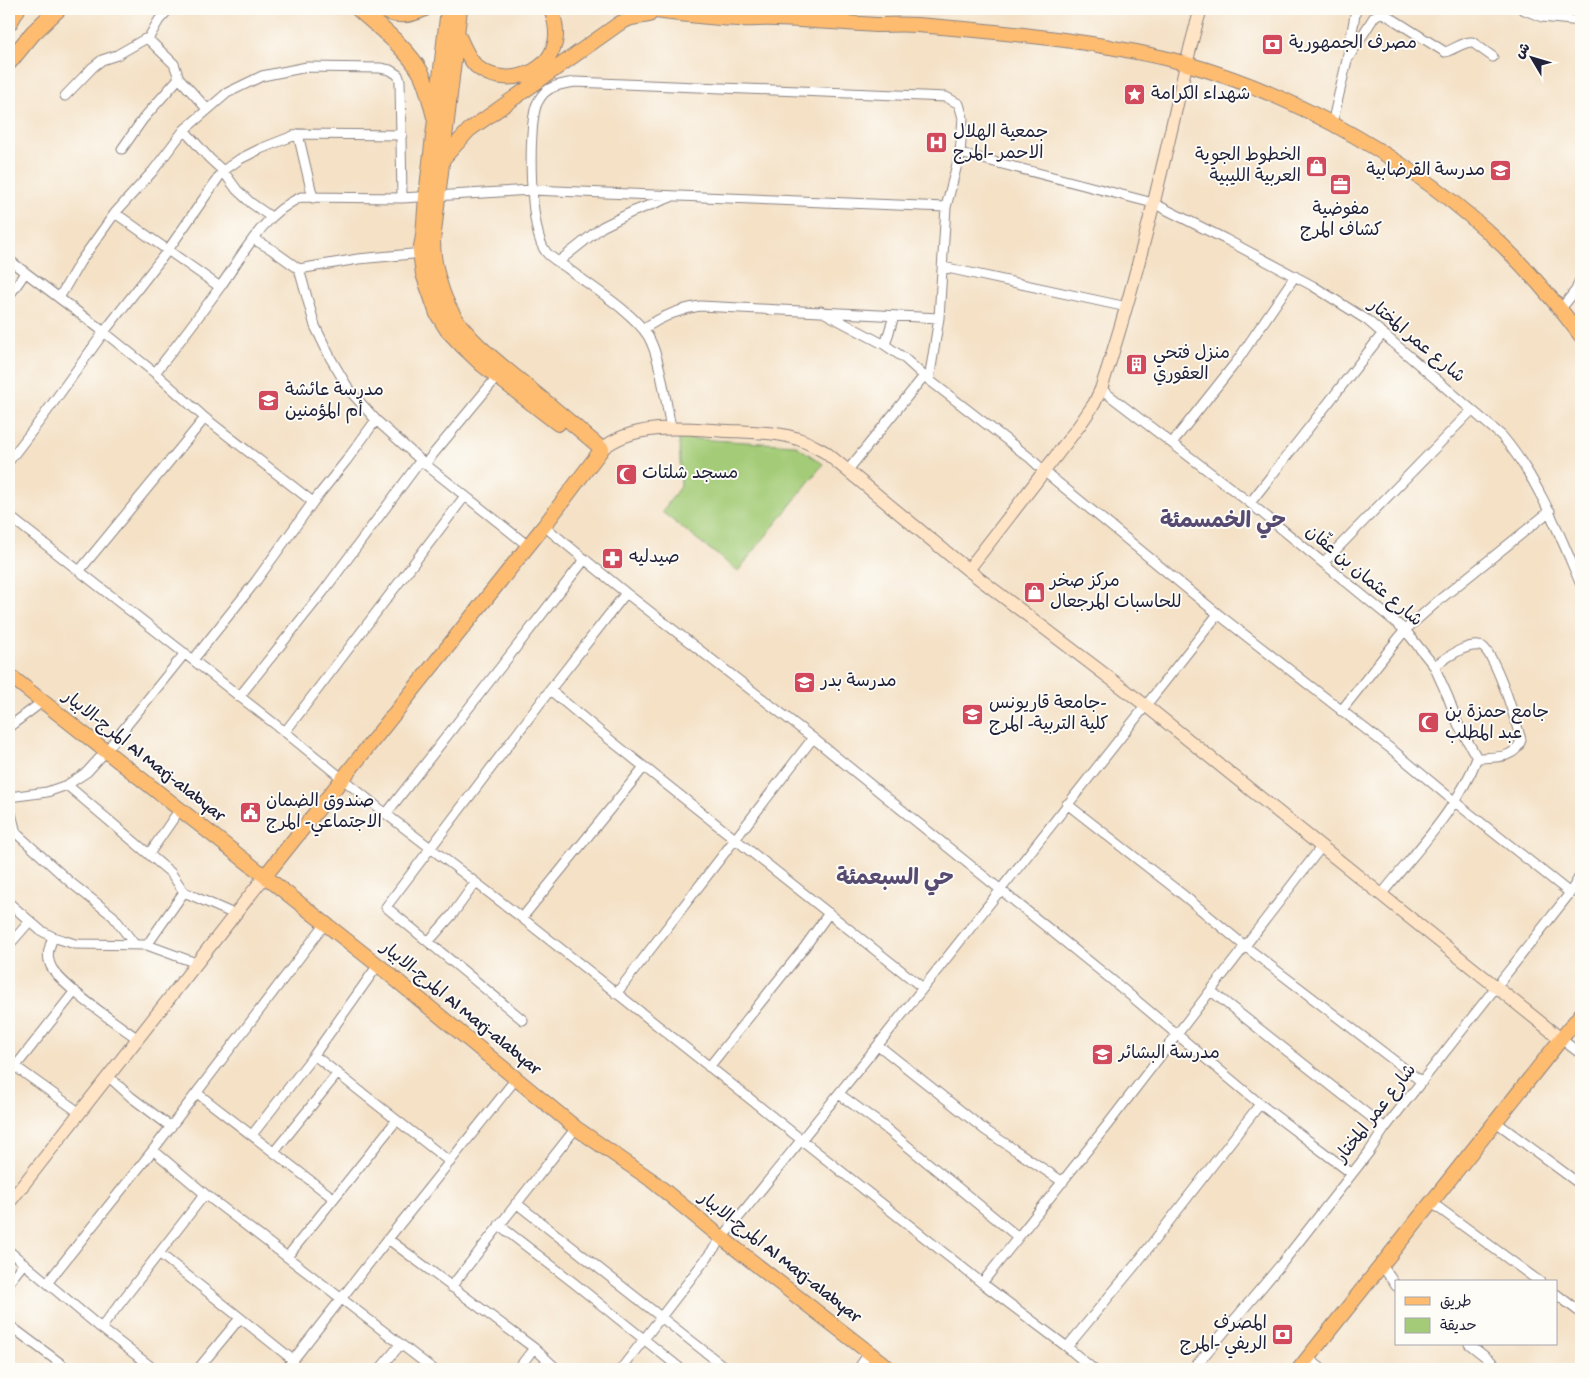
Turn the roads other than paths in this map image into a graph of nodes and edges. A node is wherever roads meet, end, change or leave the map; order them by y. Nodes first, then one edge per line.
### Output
1 (17, 9) edge
2 (58, 9) edge
3 (169, 9) edge
4 (359, 9) edge
5 (381, 9) edge
6 (425, 9) edge
7 (448, 9) edge
8 (460, 9) edge
9 (551, 9) edge
10 (634, 9) edge
11 (734, 9) edge
12 (1201, 9) edge
13 (1356, 9) edge
14 (1522, 9) edge
15 (674, 12) junction
16 (772, 19) junction
17 (1581, 21) edge
18 (9, 23) edge
19 (457, 32) junction
20 (148, 38) junction
21 (1493, 57) dead end
22 (1347, 60) junction
23 (9, 62) edge
24 (1185, 63) junction
25 (179, 78) junction
26 (65, 96) dead end
27 (207, 109) junction
28 (435, 117) junction
29 (1332, 124) junction
30 (184, 130) junction
31 (298, 134) junction
32 (402, 135) junction
33 (122, 150) dead end
34 (960, 153) junction
35 (442, 160) junction
36 (223, 172) junction
37 (532, 190) junction
38 (675, 195) junction
39 (432, 196) junction
40 (313, 198) junction
41 (402, 198) junction
42 (1153, 203) junction
43 (946, 207) junction
44 (115, 213) junction
45 (271, 217) junction
46 (253, 239) junction
47 (168, 250) junction
48 (426, 253) junction
49 (9, 260) edge
50 (558, 262) junction
51 (943, 267) junction
52 (299, 270) junction
53 (25, 273) junction
54 (1295, 276) junction
55 (1581, 277) edge
56 (220, 287) junction
57 (9, 296) edge
58 (59, 298) junction
59 (1127, 307) junction
60 (1560, 310) junction
61 (821, 312) junction
62 (894, 316) junction
63 (939, 318) junction
64 (643, 329) junction
65 (104, 332) junction
66 (1383, 333) junction
67 (1581, 336) edge
68 (886, 345) junction
69 (155, 373) junction
70 (496, 377) junction
71 (927, 378) junction
72 (1101, 389) junction
73 (1472, 410) junction
74 (205, 418) junction
75 (376, 420) junction
76 (671, 428) junction
77 (1172, 443) junction
78 (600, 452) junction
79 (9, 461) edge
80 (423, 462) junction
81 (848, 470) junction
82 (1045, 472) junction
83 (465, 496) junction
84 (313, 502) junction
85 (1250, 503) junction
86 (1550, 511) junction
87 (9, 516) edge
88 (544, 526) junction
89 (527, 545) junction
90 (585, 559) junction
91 (1323, 563) junction
92 (80, 570) junction
93 (968, 570) junction
94 (1581, 585) edge
95 (626, 593) junction
96 (1218, 614) junction
97 (1405, 630) junction
98 (185, 653) junction
99 (193, 660) junction
100 (1434, 666) junction
101 (9, 675) edge
102 (550, 690) junction
103 (239, 696) junction
104 (42, 702) junction
105 (1145, 705) junction
106 (1341, 711) junction
107 (9, 727) edge
108 (285, 732) junction
109 (813, 738) junction
110 (106, 751) junction
111 (1477, 758) junction
112 (644, 767) junction
113 (343, 778) junction
114 (67, 785) junction
115 (9, 798) edge
116 (1455, 802) junction
117 (1067, 804) junction
118 (9, 806) edge
119 (180, 809) junction
120 (386, 814) junction
121 (736, 840) junction
122 (1322, 846) junction
123 (430, 848) junction
124 (149, 854) junction
125 (1581, 874) edge
126 (265, 876) junction
127 (475, 883) junction
128 (1000, 890) junction
129 (184, 892) junction
130 (1570, 893) junction
131 (1381, 895) junction
132 (9, 904) edge
133 (829, 913) junction
134 (234, 914) junction
135 (522, 918) junction
136 (30, 921) junction
137 (325, 924) junction
138 (53, 937) junction
139 (428, 942) junction
140 (9, 945) edge
141 (135, 945) junction
142 (147, 945) junction
143 (1246, 946) junction
144 (196, 963) junction
145 (378, 966) junction
146 (1496, 986) junction
147 (923, 988) junction
148 (1211, 991) junction
149 (75, 992) junction
150 (616, 994) junction
151 (1581, 1014) edge
152 (523, 1020) dead end
153 (1176, 1035) junction
154 (138, 1039) junction
155 (1561, 1039) junction
156 (878, 1045) junction
157 (1581, 1054) edge
158 (314, 1055) junction
159 (12, 1064) edge
160 (710, 1067) junction
161 (338, 1073) junction
162 (108, 1076) junction
163 (516, 1080) junction
164 (1422, 1082) junction
165 (197, 1093) junction
166 (839, 1094) junction
167 (1260, 1104) junction
168 (80, 1113) junction
169 (396, 1121) junction
170 (1496, 1122) junction
171 (170, 1127) junction
172 (576, 1128) junction
173 (1385, 1128) junction
174 (252, 1135) junction
175 (802, 1140) junction
176 (153, 1150) junction
177 (274, 1152) junction
178 (450, 1162) junction
179 (1352, 1173) junction
180 (1062, 1182) junction
181 (1581, 1185) edge
182 (205, 1194) junction
183 (333, 1198) junction
184 (9, 1203) edge
185 (516, 1203) junction
186 (1432, 1203) junction
187 (499, 1225) junction
188 (1018, 1237) junction
189 (388, 1238) junction
190 (722, 1238) junction
191 (9, 1251) edge
192 (159, 1253) junction
193 (287, 1257) junction
194 (24, 1263) junction
195 (1382, 1265) junction
196 (1537, 1280) edge
197 (9, 1282) edge
198 (48, 1282) junction
199 (982, 1283) junction
200 (1395, 1284) edge
201 (451, 1286) junction
202 (1558, 1296) edge
203 (341, 1299) junction
204 (1581, 1313) edge
205 (240, 1318) junction
206 (661, 1318) junction
207 (9, 1325) edge
208 (101, 1328) junction
209 (644, 1340) junction
210 (400, 1345) junction
211 (1472, 1346) edge
212 (1067, 1347) junction
213 (534, 1348) junction
214 (869, 1353) junction
215 (1308, 1358) junction
216 (293, 1360) junction
217 (68, 1369) edge
218 (154, 1369) edge
219 (198, 1369) edge
220 (286, 1369) edge
221 (380, 1369) edge
222 (433, 1369) edge
223 (518, 1369) edge
224 (557, 1369) edge
225 (621, 1369) edge
226 (681, 1369) edge
227 (727, 1369) edge
228 (858, 1369) edge
229 (890, 1369) edge
230 (1093, 1369) edge
231 (1194, 1369) edge
232 (1299, 1369) edge
233 (1322, 1369) edge
234 (1501, 1369) edge

1 - 18 highway
2 - 23 highway
3 - 20 street
4 - 28 highway
5 - 6 main road
7 - 28 main road
8 - 19 main road
9 - 19 main road
10 - 15 main road
11 - 16 main road
12 - 24 street
13 - 22 street
14 - 17 street
15 - 16 main road
15 - 35 main road
16 - 24 main road
19 - 35 main road
20 - 25 street
20 - 26 street
21 - 22 street
22 - 29 street
24 - 29 main road
24 - 42 street
25 - 27 street
25 - 33 street
27 - 30 street
27 - 32 street
28 - 39 main road
29 - 60 main road
30 - 36 street
30 - 44 street
31 - 32 street
31 - 36 street
31 - 40 street
32 - 41 street
34 - 37 street
34 - 42 street, شارع عمر المختار
34 - 43 street
35 - 39 main road
36 - 45 street
36 - 47 street
37 - 38 street
37 - 39 street
37 - 50 street
38 - 43 street
38 - 50 street
39 - 41 street
39 - 48 main road
40 - 41 street
40 - 45 street
42 - 54 street, شارع عمر المختار
42 - 59 street
43 - 51 street
44 - 47 street
44 - 58 street
45 - 46 street
46 - 52 street
46 - 56 street
47 - 56 street
47 - 65 street
48 - 52 street
48 - 70 main road
48 - 78 main road
49 - 53 street
50 - 64 street
51 - 59 street
51 - 63 street
52 - 75 street
53 - 57 street
53 - 58 street
54 - 66 street, شارع عمر المختار
54 - 77 street
55 - 60 street
56 - 69 street
58 - 65 street
59 - 72 street
60 - 67 main road
61 - 62 street
61 - 64 street
61 - 68 street
62 - 63 street
62 - 68 street
63 - 71 street
64 - 76 street
65 - 69 street
65 - 79 street
66 - 73 street, شارع عمر المختار
66 - 85 street
68 - 71 street
69 - 74 street
70 - 78 main road
70 - 80 street
71 - 81 street
71 - 82 street
72 - 77 street, شارع عثمان بن عفّان
72 - 82 street
73 - 86 street, شارع عمر المختار
73 - 91 street
74 - 84 street
74 - 92 street
75 - 80 street
75 - 84 street
76 - 78 street
76 - 81 street
77 - 85 street, شارع عثمان بن عفّان
78 - 88 main road
80 - 83 street
80 - 103 street
81 - 93 street
82 - 93 street
82 - 96 street
83 - 89 street
83 - 108 street
84 - 99 street
85 - 91 street, شارع عثمان بن عفّان
86 - 94 street, شارع عمر المختار
86 - 97 street
87 - 92 street
88 - 89 main road
88 - 90 street
89 - 113 main road
90 - 95 street
90 - 120 street
91 - 97 street, شارع عثمان بن عفّان
92 - 98 street
93 - 105 street
95 - 102 street
95 - 109 street
96 - 105 street
96 - 106 street
97 - 100 street, شارع عثمان بن عفّان
97 - 106 street
98 - 99 street
98 - 110 street
99 - 103 street
100 - 111 street, شارع عثمان بن عفّان
100 - 111 street
101 - 104 main road, المرج-الابيار Al Marj-alabyar
102 - 112 street
102 - 123 street
103 - 108 street
104 - 107 street
104 - 110 main road, المرج-الابيار Al Marj-alabyar
105 - 117 street
105 - 122 street
106 - 116 street
108 - 113 street
109 - 121 street
109 - 128 street
110 - 114 street
110 - 119 main road, المرج-الابيار Al Marj-alabyar
111 - 116 street
112 - 121 street
112 - 135 street
113 - 120 street
113 - 126 main road
114 - 115 street
114 - 124 street
116 - 130 street
116 - 131 street
117 - 128 street
117 - 143 street
118 - 141 street
119 - 124 street
119 - 126 main road, المرج-الابيار Al Marj-alabyar
120 - 123 street
121 - 133 street
121 - 150 street
122 - 131 street
122 - 143 street
123 - 127 street
123 - 139 street
124 - 129 street
125 - 130 street, شارع عمر المختار
126 - 134 street
126 - 137 main road, المرج-الابيار Al Marj-alabyar
127 - 135 street
127 - 139 street
128 - 147 street
128 - 153 street
129 - 134 street
129 - 142 street
130 - 146 street, شارع عمر المختار
131 - 146 street
132 - 136 street
133 - 147 street
133 - 160 street
134 - 144 street
135 - 150 street
136 - 138 street
136 - 140 street
137 - 145 main road, المرج-الابيار Al Marj-alabyar
137 - 165 street
138 - 141 street
138 - 149 street
139 - 152 street
141 - 142 street
142 - 144 street
143 - 148 street
143 - 164 street
144 - 154 street
145 - 158 street
145 - 163 main road, المرج-الابيار Al Marj-alabyar
146 - 155 street
146 - 164 street, شارع عمر المختار
147 - 156 street
148 - 153 street
148 - 173 street
149 - 154 street
149 - 159 street
150 - 160 street
151 - 155 main road
153 - 167 street
153 - 180 street
154 - 162 street
155 - 157 street
155 - 170 main road
156 - 166 street
156 - 180 street
158 - 161 street
158 - 174 street
159 - 168 street
160 - 175 street
161 - 169 street
161 - 177 street
162 - 168 street
162 - 171 street
163 - 172 main road, المرج-الابيار Al Marj-alabyar
163 - 178 street
164 - 173 street, شارع عمر المختار
165 - 171 street
165 - 174 street
166 - 175 street
166 - 188 street
167 - 179 street
167 - 212 street
168 - 184 street
169 - 178 street
169 - 183 street
170 - 181 street
170 - 186 main road
171 - 176 street
172 - 185 street
172 - 190 main road, المرج-الابيار Al Marj-alabyar
173 - 179 street, شارع عمر المختار
174 - 177 street
175 - 190 street
175 - 199 street
176 - 182 street
176 - 198 street
177 - 183 street
178 - 189 street
179 - 231 street, شارع عمر المختار
180 - 188 street
182 - 192 street
182 - 193 street
183 - 193 street
185 - 187 street
185 - 206 street
186 - 195 main road
186 - 196 street
187 - 201 street
187 - 209 street
188 - 199 street
189 - 201 street
189 - 203 street
190 - 206 street
190 - 214 main road, المرج-الابيار Al Marj-alabyar
191 - 194 street
192 - 205 street
192 - 208 street
193 - 203 street
194 - 197 street
194 - 198 street
195 - 200 street
195 - 215 main road
198 - 208 street
199 - 212 street
201 - 213 street
202 - 204 street
203 - 210 street
203 - 216 street
205 - 216 street
205 - 219 street
206 - 209 street
206 - 227 street
207 - 217 street
208 - 218 street
209 - 225 street
209 - 226 street
210 - 221 street
210 - 222 street
211 - 234 street
212 - 230 street
213 - 223 street
213 - 224 street
214 - 228 street
214 - 229 main road, المرج-الابيار Al Marj-alabyar
215 - 232 main road
215 - 233 street
216 - 220 street

